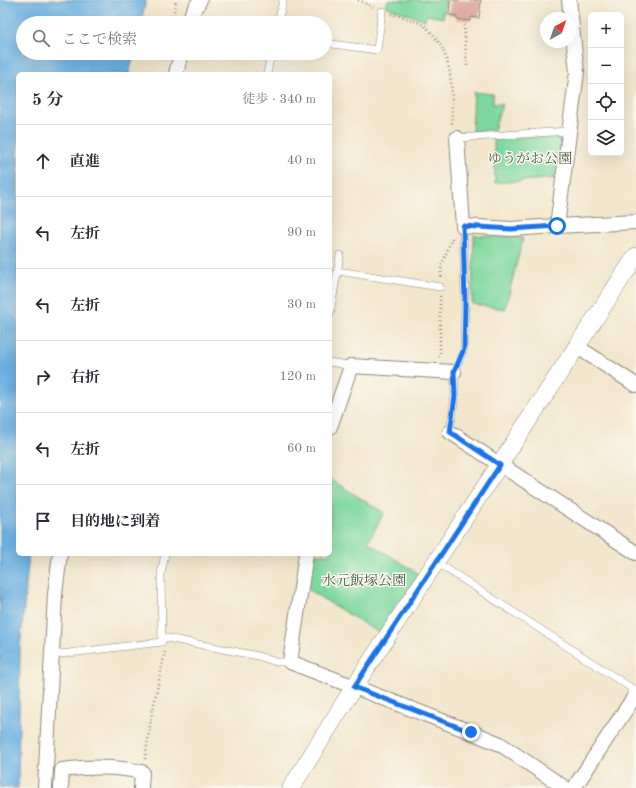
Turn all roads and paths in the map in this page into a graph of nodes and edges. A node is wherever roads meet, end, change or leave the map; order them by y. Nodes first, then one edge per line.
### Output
1 (176, 0) edge
2 (200, 0) edge
3 (283, 0) edge
4 (358, 0) edge
5 (569, 0) edge
6 (382, 11) junction
7 (173, 16) edge
8 (191, 16) edge
9 (280, 16) edge
10 (464, 25) dead end
11 (332, 44) edge
12 (179, 60) edge
13 (270, 60) edge
14 (467, 68) dead end
15 (176, 72) edge
16 (267, 72) edge
17 (569, 131) junction
18 (457, 138) junction
19 (636, 222) edge
20 (463, 226) junction
21 (557, 226) junction
22 (340, 255) dead end
23 (636, 256) edge
24 (338, 271) junction
25 (440, 287) dead end
26 (332, 303) edge
27 (576, 346) junction
28 (332, 362) edge
29 (351, 366) junction
30 (454, 372) junction
31 (636, 385) edge
32 (332, 421) edge
33 (450, 432) joint
34 (500, 465) junction
35 (636, 553) edge
36 (60, 556) edge
37 (165, 556) edge
38 (306, 556) edge
39 (436, 562) junction
40 (162, 639) junction
41 (52, 655) junction
42 (290, 662) junction
43 (354, 687) junction
44 (636, 692) edge
45 (142, 772) junction
46 (45, 788) edge
47 (61, 788) edge
48 (141, 788) edge
49 (291, 788) edge
50 (565, 788) edge
51 (574, 788) edge

1 - 7 path
2 - 8 street
3 - 9 lane
4 - 6 path
5 - 17 street
6 - 11 lane
6 - 18 path
10 - 14 path
12 - 15 street
13 - 16 lane
17 - 18 lane
17 - 21 street
18 - 20 street
19 - 21 street
20 - 21 street
20 - 30 lane
22 - 24 lane
23 - 27 street
24 - 25 lane
24 - 26 lane
27 - 31 street
27 - 34 street
28 - 29 lane
29 - 30 street
29 - 32 street
30 - 33 lane
33 - 34 street
34 - 35 street
34 - 39 street
36 - 41 street
37 - 40 lane
38 - 42 street
39 - 43 street
39 - 44 lane
40 - 41 lane
40 - 42 lane
40 - 45 path
41 - 46 street
42 - 43 street
43 - 49 street
43 - 50 street
44 - 51 street
45 - 47 street
45 - 48 street

